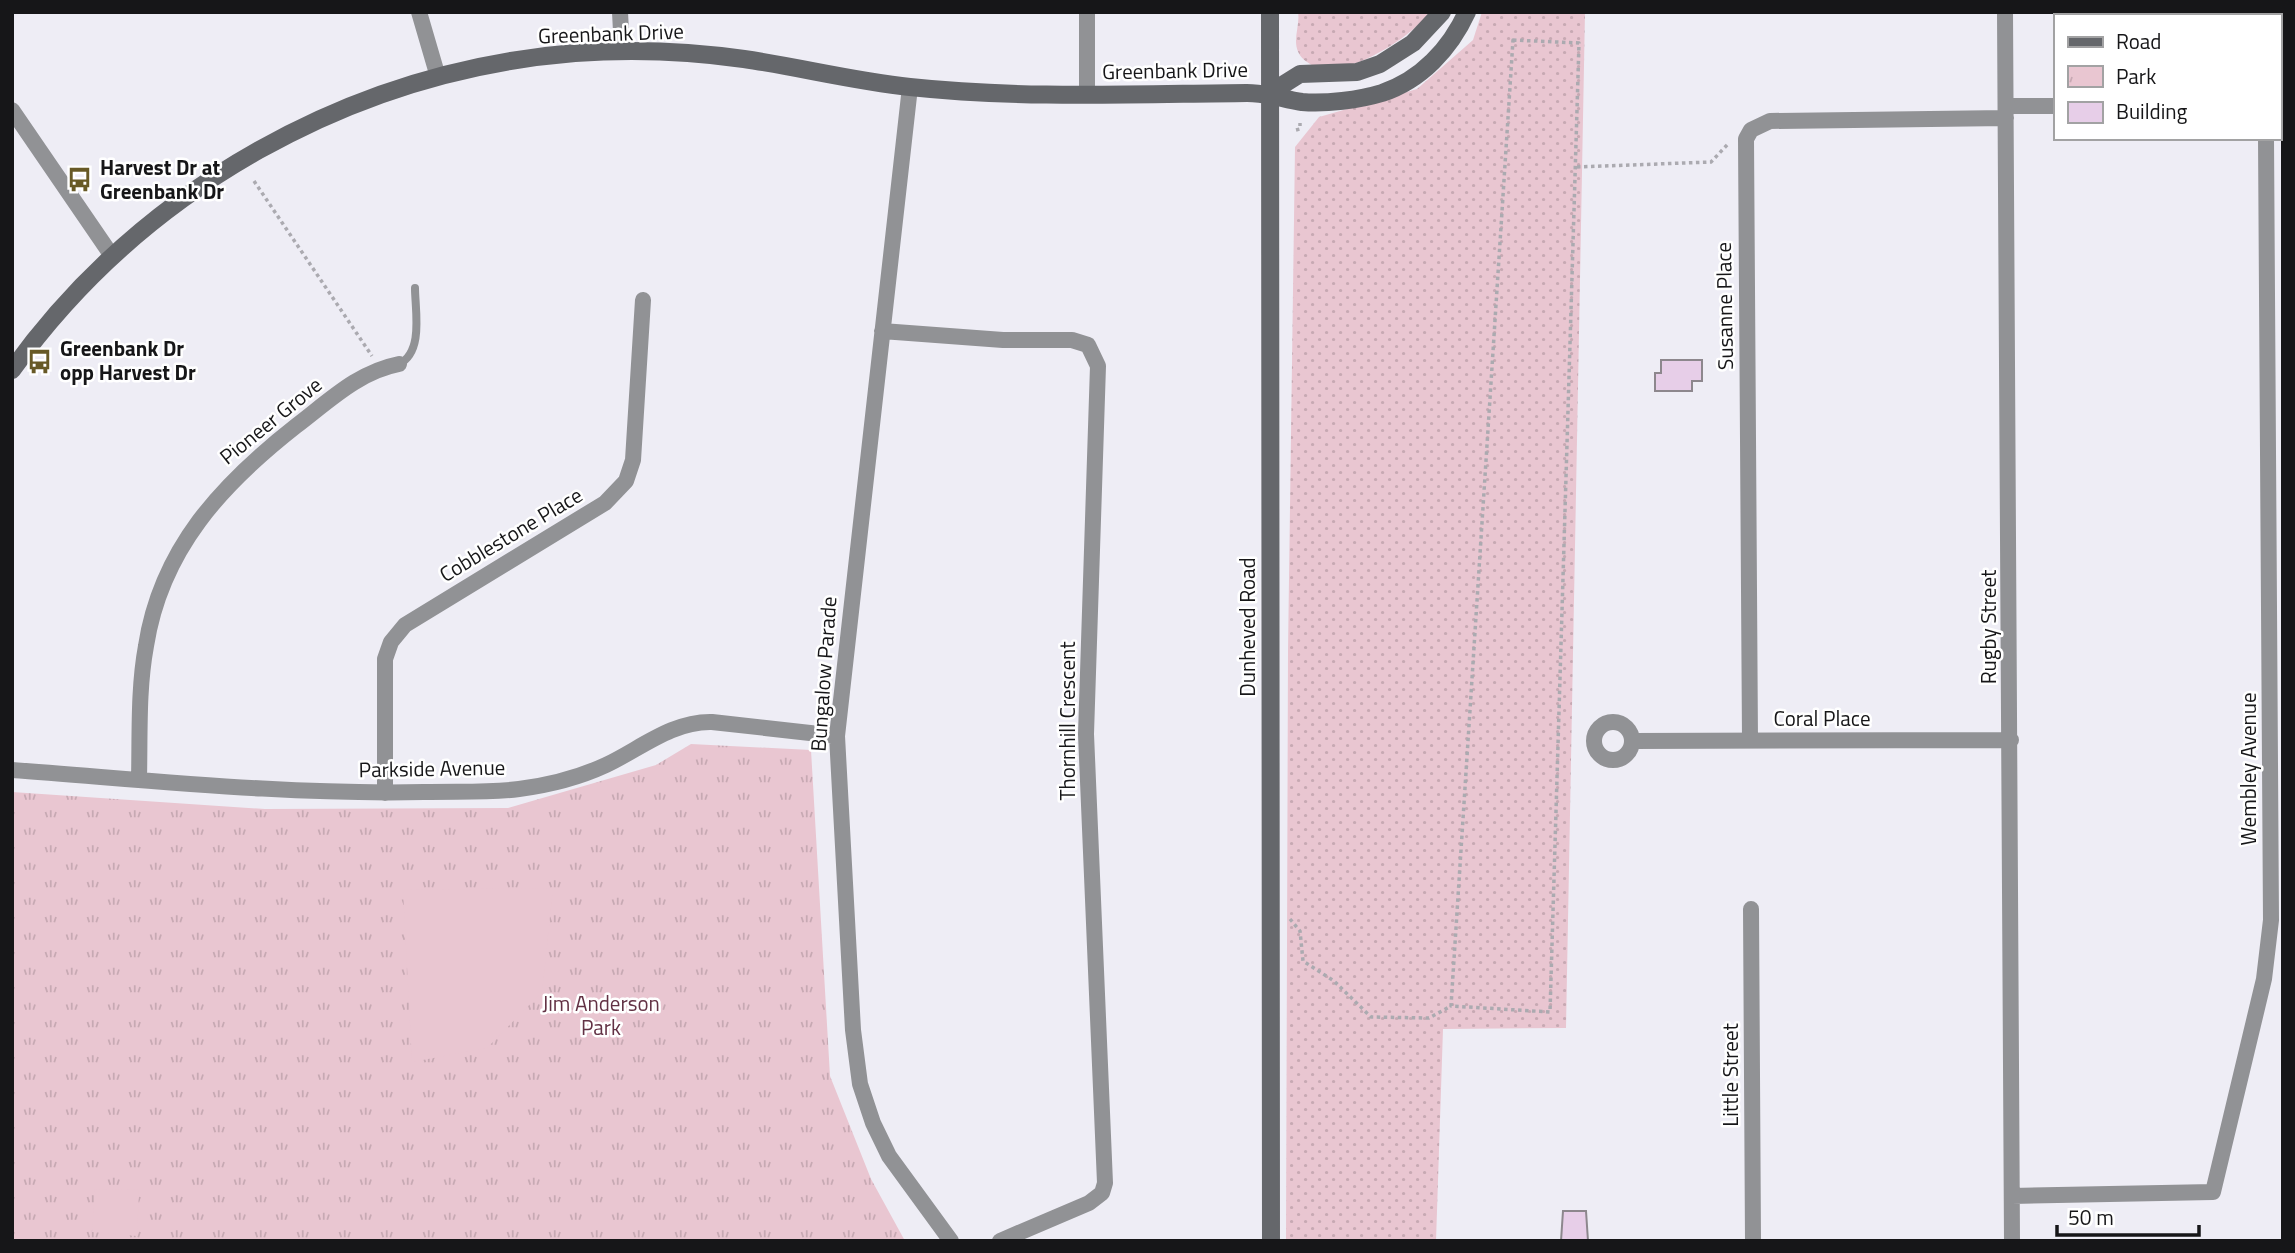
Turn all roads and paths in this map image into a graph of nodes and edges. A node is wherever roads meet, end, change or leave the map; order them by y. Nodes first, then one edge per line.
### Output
1 (419, 12) edge
2 (620, 12) edge
3 (1087, 12) edge
4 (1270, 12) edge
5 (1442, 12) edge
6 (1467, 12) edge
7 (2005, 12) edge
8 (622, 51) junction
9 (438, 77) junction
10 (910, 87) junction
11 (1270, 93) junction
12 (1087, 95) junction
13 (2054, 106) edge
14 (12, 110) edge
15 (2006, 112) junction
16 (1300, 123) dead end
17 (1296, 130) dead end
18 (1742, 137) junction
19 (2266, 140) edge
20 (1577, 167) junction
21 (254, 181) dead end
22 (112, 256) junction
23 (415, 288) dead end
24 (643, 300) dead end
25 (882, 331) junction
26 (2275, 343) edge
27 (400, 364) joint
28 (379, 369) junction
29 (12, 370) edge
30 (2276, 579) edge
31 (837, 736) junction
32 (1750, 740) junction
33 (2011, 740) junction
34 (1633, 741) dead end
35 (12, 770) edge
36 (139, 779) junction
37 (385, 793) junction
38 (1271, 899) junction
39 (1751, 909) dead end
40 (1451, 1006) junction
41 (2012, 1196) junction
42 (951, 1241) edge
43 (1000, 1241) edge
44 (1270, 1241) edge
45 (1753, 1241) edge
46 (2012, 1241) edge

1 - 9 street
2 - 8 street
3 - 12 street
4 - 11 street, Dunheved Road
5 - 11 street
6 - 11 street, Greenbank Drive
7 - 15 street, Rugby Street
8 - 9 street, Greenbank Drive
8 - 10 street, Greenbank Drive
9 - 22 street, Greenbank Drive
10 - 12 street, Greenbank Drive
10 - 25 street, Bungalow Parade
11 - 12 street, Greenbank Drive
11 - 38 street, Dunheved Road
13 - 15 street
14 - 22 street
15 - 18 street
15 - 33 street, Rugby Street
16 - 17 path
18 - 20 path
18 - 32 street, Susanne Place
19 - 26 street, Wembley Avenue
20 - 40 path
20 - 40 path
21 - 28 path
22 - 29 street, Greenbank Drive
23 - 27 lane
24 - 37 street, Cobblestone Place
25 - 31 street, Bungalow Parade
25 - 43 street, Thornhill Crescent
26 - 30 street, Wembley Avenue
27 - 28 street, Pioneer Grove
28 - 36 street, Pioneer Grove
30 - 41 street, Wembley Avenue
31 - 37 street, Parkside Avenue
31 - 42 street, Bungalow Parade
32 - 33 street, Coral Place
32 - 34 street, Coral Place
33 - 41 street, Rugby Street
35 - 36 street, Parkside Avenue
36 - 37 street, Parkside Avenue
38 - 40 path
38 - 44 street, Dunheved Road
39 - 45 street, Little Street
41 - 46 street, Rugby Street

